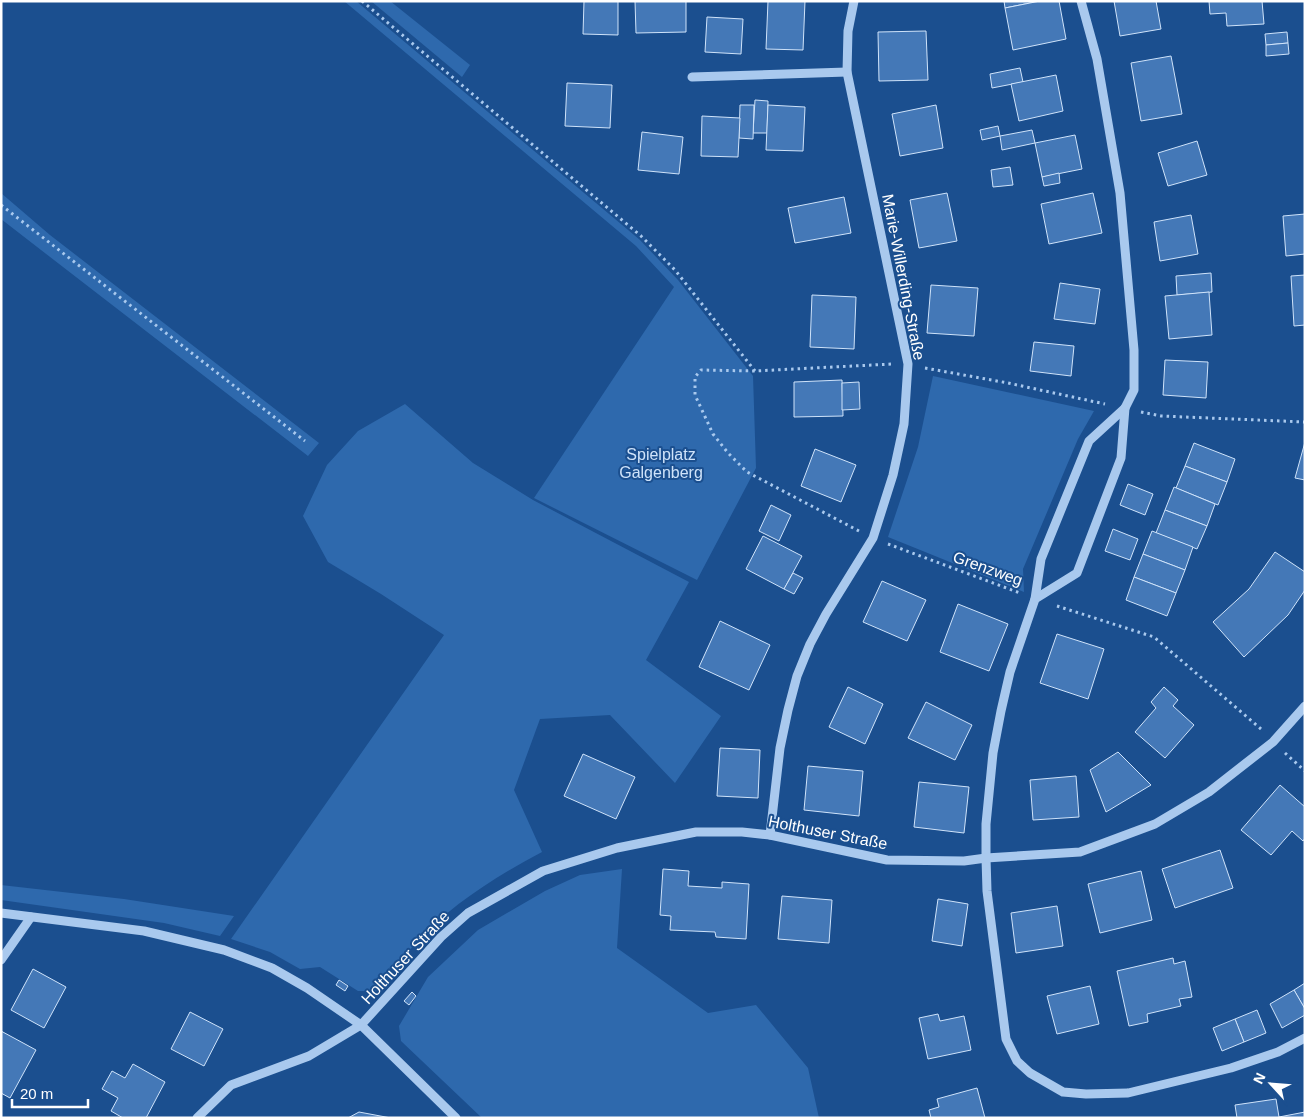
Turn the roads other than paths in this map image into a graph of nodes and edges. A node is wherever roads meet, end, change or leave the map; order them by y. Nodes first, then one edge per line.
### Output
1 (854, 1) edge
2 (1081, 1) edge
3 (847, 72) junction
4 (692, 77) dead end
5 (1125, 408) junction
6 (1035, 599) junction
7 (1305, 706) edge
8 (770, 835) junction
9 (986, 858) junction
10 (1, 913) edge
11 (31, 917) junction
12 (1, 960) edge
13 (362, 1025) junction
14 (1305, 1038) edge
15 (196, 1118) edge
16 (456, 1118) edge

1 - 3 street, Marie-Willerding-Straße
2 - 5 street
3 - 4 street
3 - 8 street, Marie-Willerding-Straße
5 - 6 street
5 - 6 street
6 - 9 street
7 - 9 street, Holthuser Straße
8 - 9 street, Holthuser Straße
8 - 13 street, Holthuser Straße
9 - 14 street
10 - 11 street
11 - 12 street
11 - 13 street
13 - 15 street, Holthuser Straße
13 - 16 street

